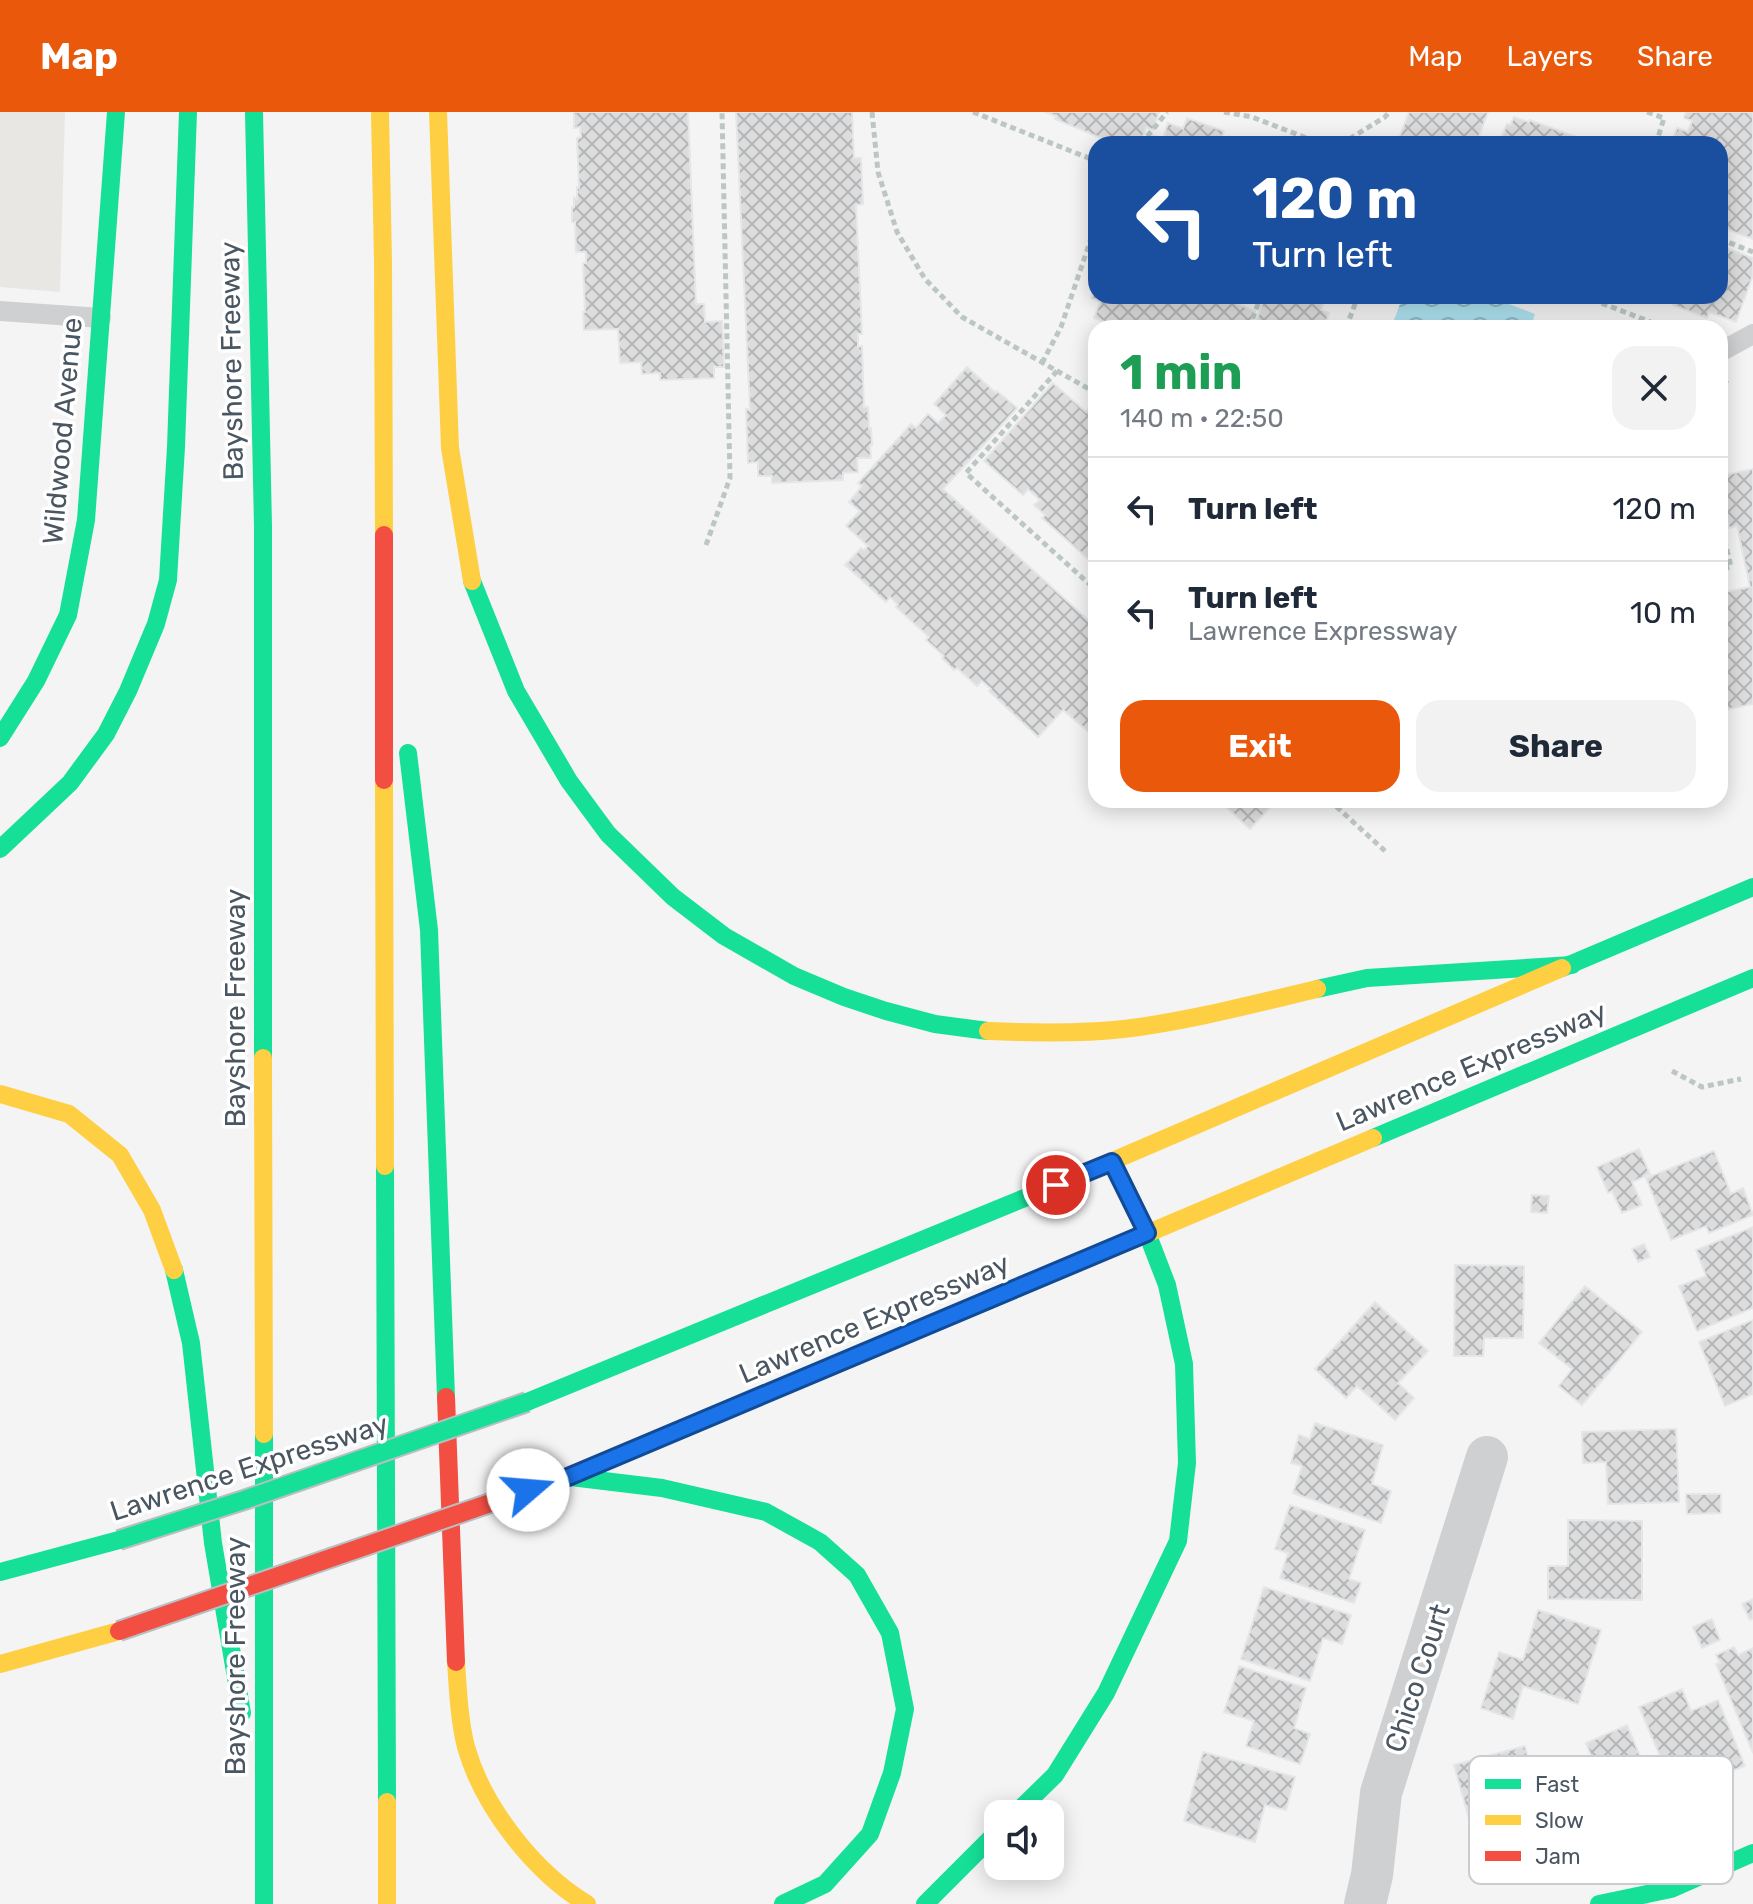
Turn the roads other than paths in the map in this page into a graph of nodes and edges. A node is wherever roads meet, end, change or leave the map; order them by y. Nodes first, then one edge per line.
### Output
1 (116, 112) edge
2 (188, 112) edge
3 (254, 112) edge
4 (380, 112) edge
5 (438, 112) edge
6 (0, 311) edge
7 (101, 318) junction
8 (1753, 334) edge
9 (1728, 348) edge
10 (384, 540) junction
11 (402, 696) dead end
12 (405, 728) dead end
13 (0, 738) edge
14 (0, 849) edge
15 (1753, 887) edge
16 (1572, 965) junction
17 (1753, 978) edge
18 (0, 1094) edge
19 (1112, 1162) junction
20 (1147, 1233) junction
21 (1487, 1457) dead end
22 (568, 1477) junction
23 (30, 1546) dead end
24 (75, 1551) junction
25 (0, 1572) edge
26 (0, 1664) edge
27 (1029, 1800) edge
28 (263, 1835) junction
29 (984, 1845) edge
30 (1753, 1853) edge
31 (1733, 1864) edge
32 (1697, 1884) edge
33 (1674, 1897) edge
34 (264, 1904) edge
35 (387, 1904) edge
36 (587, 1904) edge
37 (783, 1904) edge
38 (925, 1904) edge
39 (1365, 1904) edge
40 (1599, 1904) edge

1 - 7 main road, Wildwood Avenue
2 - 14 main road
3 - 28 main road, Bayshore Freeway
4 - 10 main road
5 - 16 main road
6 - 7 lane
7 - 13 main road, Wildwood Avenue
8 - 9 lane
10 - 11 main road
10 - 35 main road
12 - 36 main road
15 - 16 main road, Lawrence Expressway
16 - 19 main road, Lawrence Expressway
17 - 20 main road, Lawrence Expressway
18 - 28 main road
19 - 20 main road
19 - 24 main road, Lawrence Expressway, bridge
20 - 22 main road, Lawrence Expressway
20 - 27 main road
21 - 39 street, Chico Court
22 - 26 main road, Lawrence Expressway, bridge
22 - 37 main road
23 - 24 main road
24 - 25 main road, Lawrence Expressway
28 - 34 main road, Bayshore Freeway
29 - 38 main road
30 - 31 main road
32 - 33 main road
33 - 40 main road

